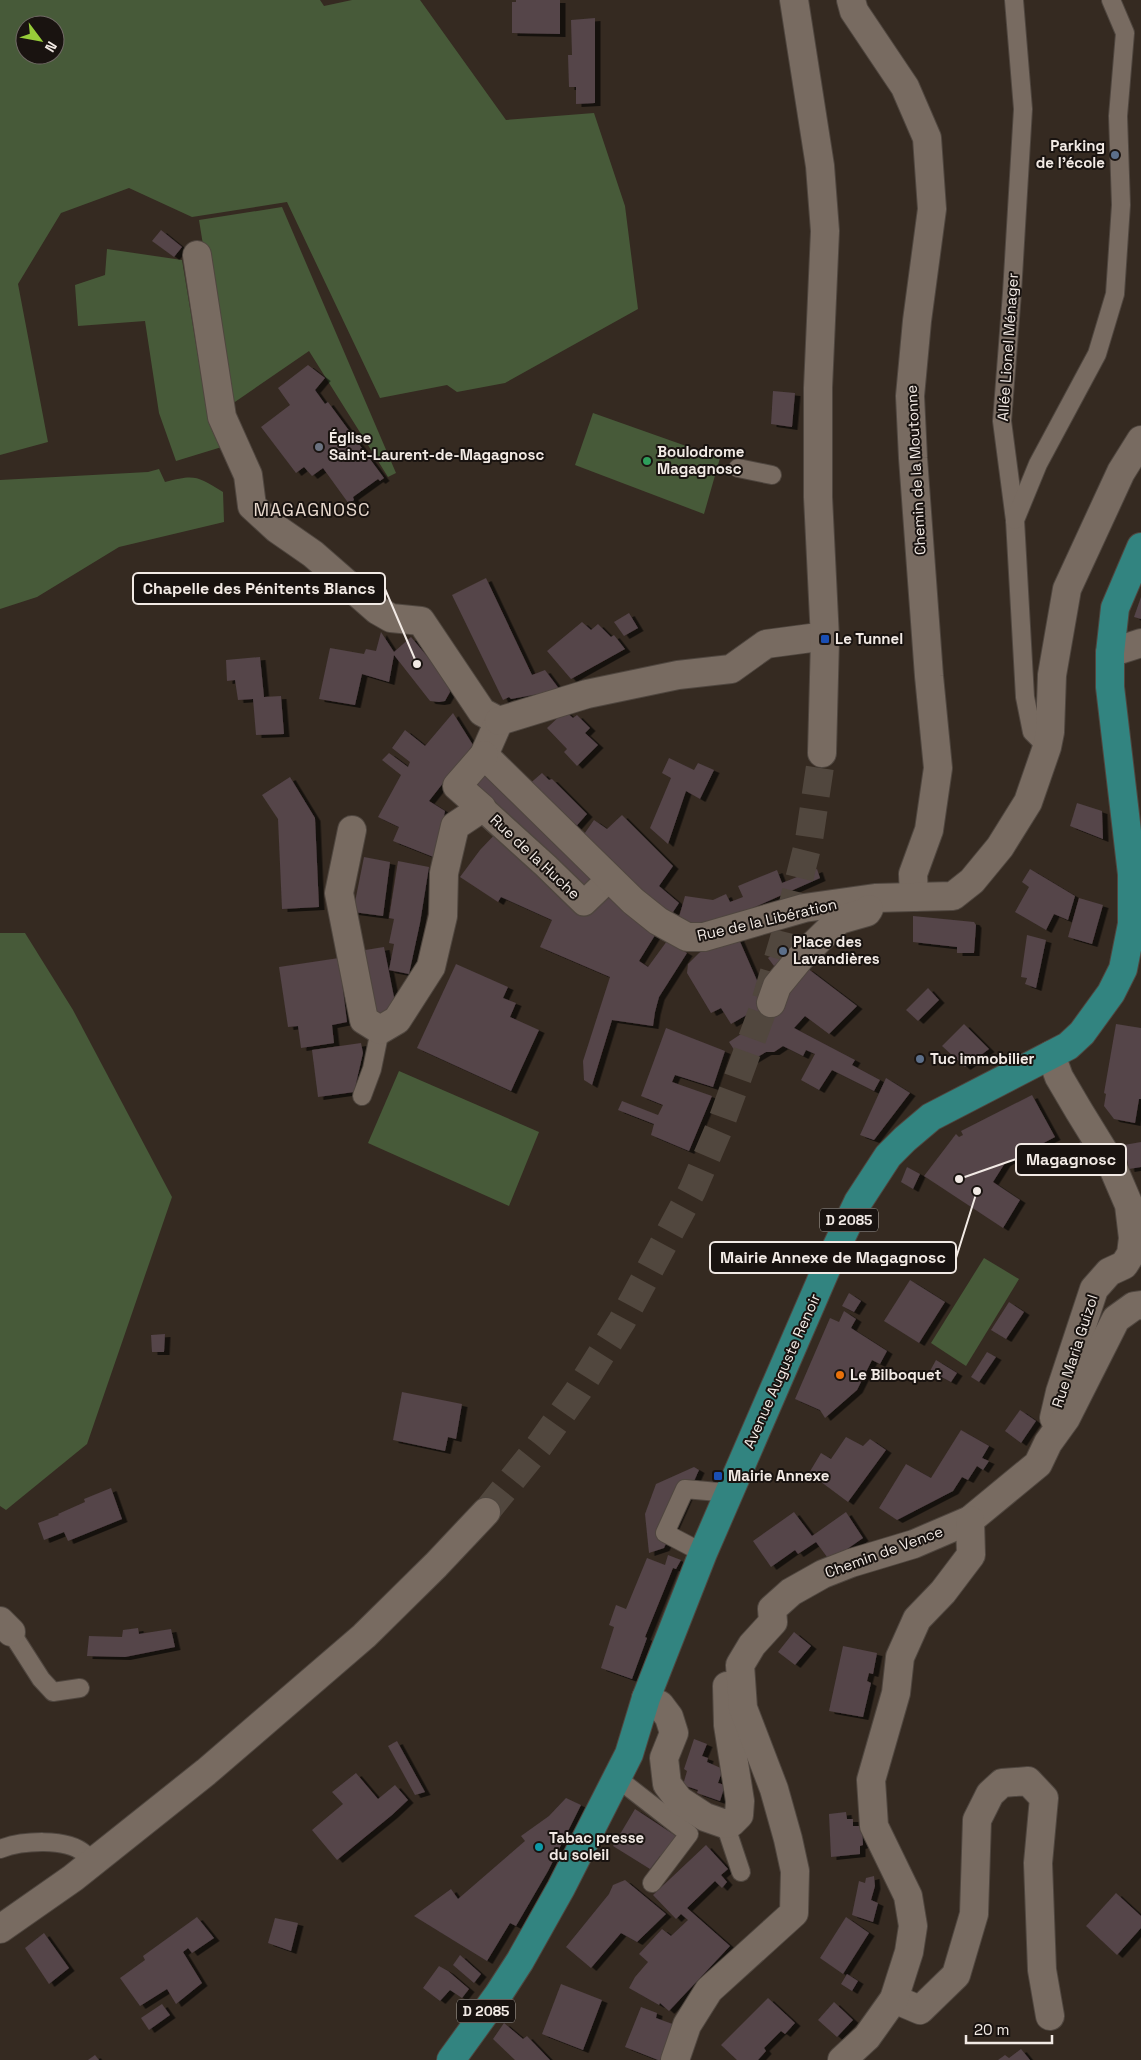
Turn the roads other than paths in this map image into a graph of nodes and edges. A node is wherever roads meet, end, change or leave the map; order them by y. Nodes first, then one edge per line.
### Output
1 (794, 0) edge
2 (851, 0) edge
3 (1014, 0) edge
4 (1111, 0) edge
5 (197, 255) dead end
6 (1141, 440) edge
7 (738, 468) dead end
8 (772, 475) dead end
9 (1015, 520) junction
10 (1141, 547) edge
11 (825, 639) junction
12 (1141, 642) edge
13 (1110, 652) junction
14 (499, 721) junction
15 (1047, 747) junction
16 (822, 753) tunnel mouth
17 (484, 755) junction
18 (482, 808) junction
19 (352, 830) dead end
20 (609, 879) junction
21 (914, 897) junction
22 (875, 898) junction
23 (770, 1003) dead end
24 (380, 1030) junction
25 (1051, 1055) junction
26 (362, 1096) dead end
27 (1141, 1304) edge
28 (1048, 1443) junction
29 (729, 1493) junction
30 (486, 1512) tunnel mouth
31 (970, 1520) junction
32 (703, 1553) junction
33 (772, 1609) junction
34 (5, 1626) edge
35 (80, 1688) dead end
36 (646, 1698) junction
37 (617, 1778) junction
38 (725, 1824) junction
39 (0, 1849) edge
40 (91, 1864) junction
41 (741, 1872) dead end
42 (652, 1883) dead end
43 (0, 1930) edge
44 (894, 1999) junction
45 (1050, 2016) dead end
46 (451, 2060) edge
47 (676, 2060) edge
48 (842, 2060) edge

1 - 11 street
2 - 21 street, Chemin de la Moutonne
3 - 9 lane, Allée Lionel Ménager
4 - 9 lane
5 - 14 street
6 - 15 street, Rue de la Libération
7 - 8 lane
9 - 15 lane, Allée Lionel Ménager
10 - 13 main road, Avenue Auguste Renoir / D 2085
11 - 14 street
11 - 16 street
12 - 13 street
13 - 25 main road, Avenue Auguste Renoir / D 2085
14 - 17 street
15 - 21 street, Rue de la Libération
17 - 18 street
17 - 20 street, Rue de la Libération
18 - 20 street, Rue de la Huche
18 - 24 street
19 - 24 street
20 - 22 street, Rue de la Libération
21 - 22 street, Rue de la Libération
22 - 23 street
24 - 26 lane
25 - 28 street, Rue Maria Guizol
25 - 29 main road, Avenue Auguste Renoir / D 2085
27 - 28 street, Chemin de Vence
28 - 31 street, Chemin de Vence
29 - 32 main road, Avenue Auguste Renoir / D 2085
29 - 32 lane
30 - 40 street
31 - 33 street, Chemin de Vence
31 - 44 street
32 - 36 main road, Avenue Auguste Renoir / D 2085
33 - 38 street, Chemin de Vence
33 - 47 street
34 - 35 lane
36 - 37 main road, Avenue Auguste Renoir / D 2085
36 - 38 street
37 - 42 lane
37 - 46 main road, Avenue Auguste Renoir / D 2085
38 - 41 lane
39 - 40 lane
40 - 43 street
44 - 45 street
44 - 48 street

